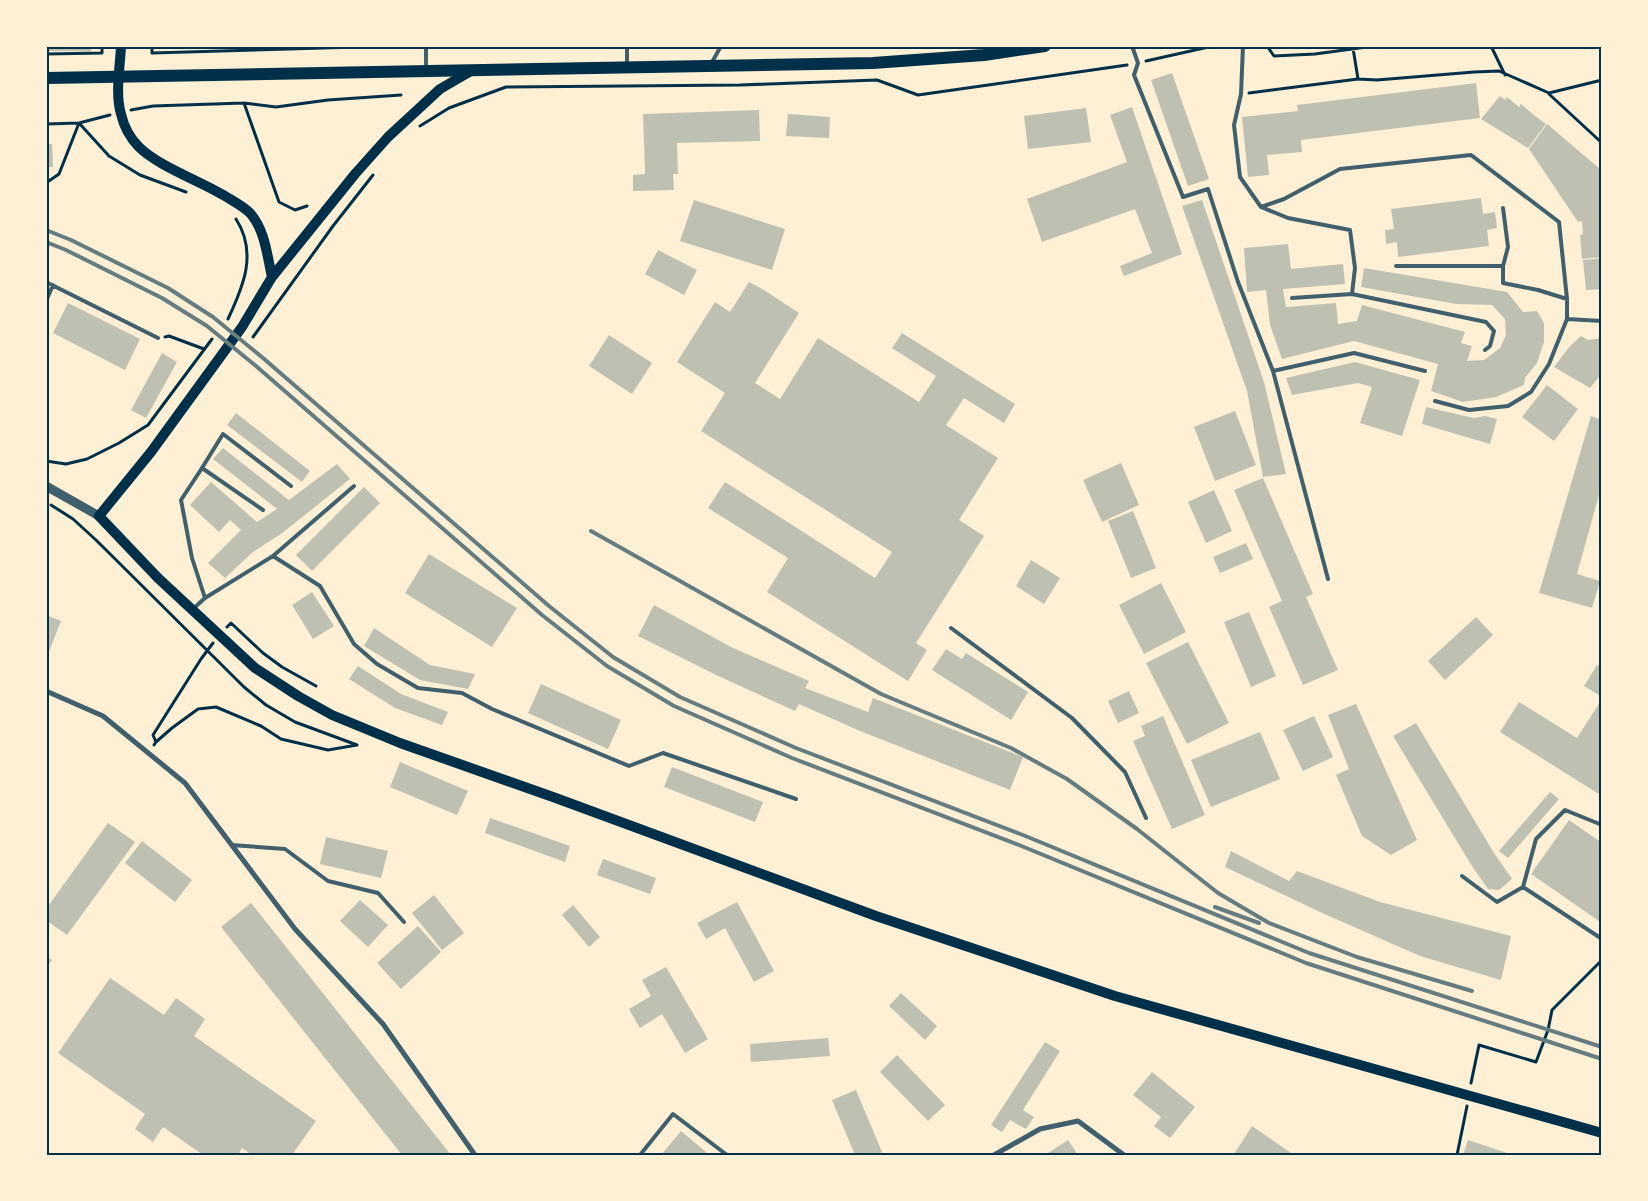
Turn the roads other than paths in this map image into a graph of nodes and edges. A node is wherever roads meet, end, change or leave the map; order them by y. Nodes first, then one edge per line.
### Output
1 (121, 46) edge
2 (426, 46) edge
3 (627, 46) edge
4 (720, 46) edge
5 (1046, 46) edge
6 (1132, 46) edge
7 (1244, 46) edge
8 (709, 67) junction
9 (627, 69) junction
10 (471, 71) junction
11 (426, 72) junction
12 (120, 76) junction
13 (46, 78) edge
14 (1261, 207) junction
15 (1503, 208) dead end
16 (1396, 266) dead end
17 (1504, 266) junction
18 (272, 277) junction
19 (46, 282) edge
20 (53, 285) junction
21 (1352, 294) junction
22 (1292, 298) dead end
23 (1567, 299) junction
24 (46, 301) edge
25 (1567, 319) junction
26 (1602, 321) edge
27 (158, 338) dead end
28 (1485, 350) dead end
29 (1273, 371) junction
30 (1425, 371) dead end
31 (1435, 401) dead end
32 (202, 468) junction
33 (46, 486) edge
34 (291, 486) dead end
35 (354, 486) dead end
36 (263, 510) dead end
37 (99, 516) junction
38 (273, 556) junction
39 (1328, 579) dead end
40 (205, 598) junction
41 (192, 610) junction
42 (951, 628) dead end
43 (46, 692) edge
44 (796, 799) dead end
45 (1146, 818) dead end
46 (1602, 825) edge
47 (231, 845) junction
48 (1462, 876) dead end
49 (1523, 887) junction
50 (404, 922) dead end
51 (1602, 939) edge
52 (1602, 1133) edge
53 (475, 1155) edge
54 (640, 1155) edge
55 (727, 1155) edge
56 (994, 1155) edge
57 (1124, 1155) edge

1 - 12 main road
2 - 11 lane
3 - 9 lane
4 - 8 lane
5 - 8 main road
6 - 29 lane
7 - 14 lane
8 - 9 main road
9 - 10 main road
10 - 11 main road
10 - 18 main road
11 - 12 main road
12 - 13 main road
12 - 18 main road
14 - 21 lane
14 - 23 lane
15 - 17 lane
16 - 17 lane
17 - 23 lane
18 - 37 main road
19 - 20 lane
20 - 24 lane
20 - 27 lane
21 - 22 lane
21 - 28 lane
23 - 25 lane
25 - 26 lane
25 - 31 lane
29 - 30 lane
29 - 39 lane
32 - 34 lane
32 - 36 lane
32 - 40 lane
33 - 37 street
35 - 38 lane
37 - 41 main road
38 - 40 lane
38 - 44 lane
40 - 41 lane
41 - 52 main road
42 - 45 lane
43 - 47 street
46 - 49 lane
47 - 50 lane
47 - 53 street
48 - 49 lane
49 - 51 lane
54 - 55 lane
56 - 57 street

